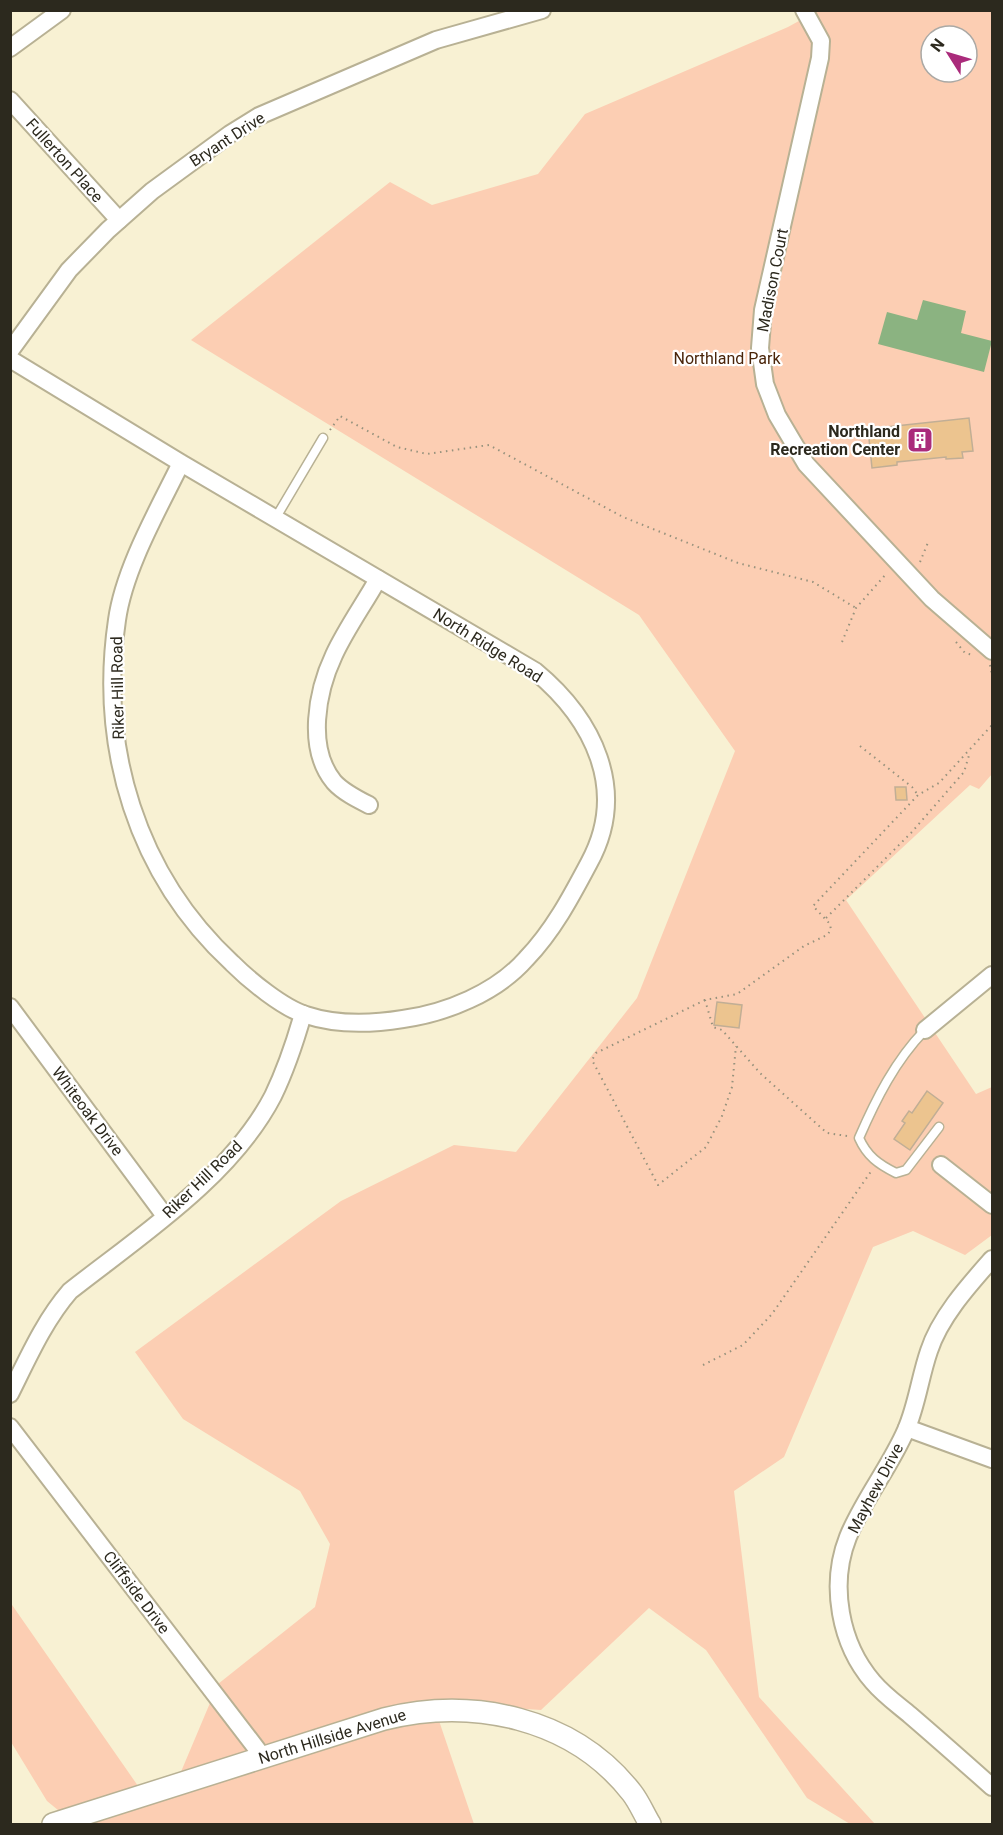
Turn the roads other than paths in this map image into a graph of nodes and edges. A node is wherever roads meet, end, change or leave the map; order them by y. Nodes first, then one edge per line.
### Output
1 (62, 10) edge
2 (542, 10) edge
3 (804, 10) edge
4 (10, 48) edge
5 (10, 100) edge
6 (119, 220) junction
7 (10, 351) edge
8 (10, 360) edge
9 (324, 438) road end
10 (181, 463) junction
11 (275, 519) junction
12 (378, 579) junction
13 (993, 651) edge
14 (369, 805) dead end
15 (993, 975) edge
16 (10, 1007) edge
17 (303, 1014) junction
18 (925, 1030) joint
19 (939, 1127) dead end
20 (941, 1165) dead end
21 (993, 1205) edge
22 (165, 1216) junction
23 (993, 1258) edge
24 (10, 1394) edge
25 (10, 1427) edge
26 (907, 1428) junction
27 (993, 1459) edge
28 (263, 1757) junction
29 (993, 1787) edge
30 (53, 1824) edge
31 (650, 1824) edge

1 - 4 street
2 - 6 street, Bryant Drive
3 - 13 street, Madison Court
5 - 6 street, Fullerton Place
6 - 7 street, Bryant Drive
8 - 10 street, North Ridge Road
9 - 11 lane
10 - 11 street, North Ridge Road
10 - 17 street, Riker Hill Road
11 - 12 street, North Ridge Road
12 - 14 street
12 - 17 street, North Ridge Road
15 - 18 street
16 - 22 street, Whiteoak Drive
17 - 22 street, Riker Hill Road
18 - 19 lane
20 - 21 street
22 - 24 street, Riker Hill Road
23 - 26 street, Mayhew Drive
25 - 28 street, Cliffside Drive
26 - 27 street
26 - 29 street, Mayhew Drive
28 - 30 street, North Hillside Avenue
28 - 31 street, North Hillside Avenue

